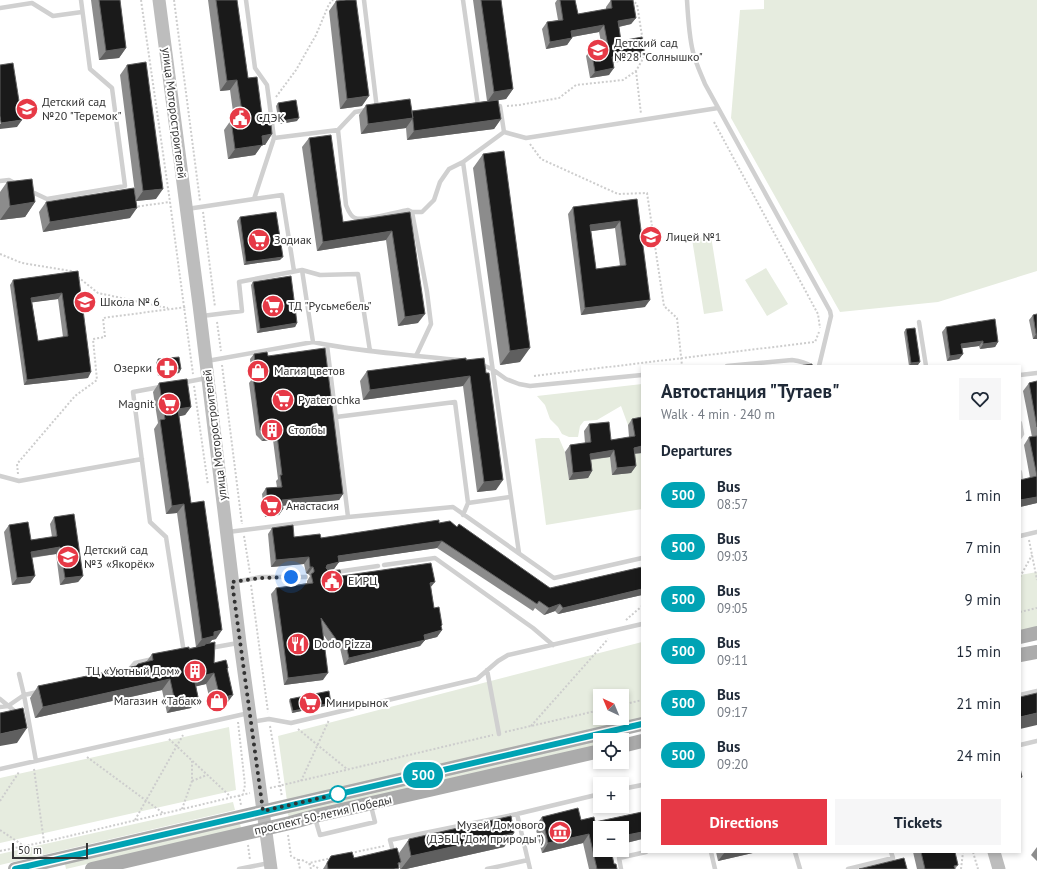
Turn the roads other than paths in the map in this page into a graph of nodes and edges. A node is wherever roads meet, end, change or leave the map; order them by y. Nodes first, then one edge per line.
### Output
1 (81, 0) edge
2 (159, 0) edge
3 (246, 0) edge
4 (364, 0) edge
5 (463, 0) edge
6 (687, 0) edge
7 (0, 8) edge
8 (82, 12) junction
9 (478, 106) junction
10 (470, 107) edge
11 (384, 108) edge
12 (718, 108) junction
13 (377, 109) junction
14 (338, 130) junction
15 (504, 132) junction
16 (274, 138) junction
17 (463, 162) junction
18 (0, 182) edge
19 (254, 199) junction
20 (186, 210) junction
21 (412, 212) junction
22 (302, 270) junction
23 (294, 272) junction
24 (200, 316) junction
25 (918, 322) dead end
26 (313, 342) junction
27 (327, 345) junction
28 (370, 351) junction
29 (416, 356) junction
30 (461, 360) edge
31 (206, 361) junction
32 (477, 362) edge
33 (738, 365) edge
34 (809, 365) edge
35 (819, 365) edge
36 (926, 365) edge
37 (492, 369) junction
38 (1037, 372) edge
39 (641, 375) edge
40 (1021, 375) edge
41 (207, 378) junction
42 (179, 384) edge
43 (164, 386) edge
44 (336, 417) junction
45 (142, 460) junction
46 (0, 476) edge
47 (510, 497) junction
48 (468, 503) junction
49 (463, 515) junction
50 (348, 517) junction
51 (226, 532) junction
52 (1037, 532) edge
53 (1021, 536) edge
54 (519, 553) junction
55 (641, 558) edge
56 (384, 565) dead end
57 (378, 566) dead end
58 (332, 573) edge
59 (306, 577) dead end
60 (232, 582) junction
61 (641, 624) edge
62 (1037, 633) edge
63 (1021, 637) edge
64 (240, 643) junction
65 (553, 645) junction
66 (207, 649) edge
67 (192, 651) edge
68 (1037, 652) edge
69 (184, 653) junction
70 (177, 654) edge
71 (1021, 655) edge
72 (156, 658) edge
73 (487, 670) junction
74 (127, 673) edge
75 (19, 674) dead end
76 (46, 690) edge
77 (1037, 691) edge
78 (24, 694) junction
79 (1021, 695) edge
80 (0, 699) edge
81 (8, 706) junction
82 (0, 707) edge
83 (19, 715) edge
84 (251, 718) junction
85 (24, 719) edge
86 (29, 724) junction
87 (641, 724) edge
88 (499, 734) road end
89 (641, 741) edge
90 (1037, 741) edge
91 (629, 744) edge
92 (1021, 745) edge
93 (593, 753) edge
94 (35, 761) junction
95 (0, 769) edge
96 (641, 785) edge
97 (629, 788) edge
98 (593, 796) edge
99 (371, 803) junction
100 (263, 811) junction
101 (517, 814) junction
102 (315, 816) junction
103 (266, 828) junction
104 (642, 853) edge
105 (711, 853) edge
106 (796, 853) edge
107 (891, 853) edge
108 (994, 853) edge
109 (528, 860) junction
110 (395, 862) edge
111 (271, 866) edge
112 (15, 869) edge
113 (92, 869) edge
114 (239, 869) edge
115 (487, 869) edge
116 (530, 869) edge
117 (621, 869) edge
118 (715, 869) edge
119 (800, 869) edge
120 (848, 869) edge
121 (999, 869) edge

1 - 8 lane
2 - 20 street, улица Моторостроителей
3 - 16 lane
4 - 13 lane
5 - 9 lane
6 - 12 lane
7 - 8 lane
8 - 18 lane
9 - 10 lane
9 - 15 lane
11 - 13 lane
12 - 15 lane
12 - 35 lane
13 - 14 lane
14 - 16 lane
14 - 21 lane
15 - 17 lane
16 - 19 lane
17 - 21 lane
17 - 37 lane
19 - 20 lane
19 - 23 lane
20 - 24 street, улица Моторостроителей
21 - 29 lane
22 - 23 lane
22 - 26 lane
22 - 28 lane
23 - 24 lane
24 - 31 street, улица Моторостроителей
25 - 36 lane
26 - 27 lane
26 - 31 lane
27 - 28 lane
27 - 44 lane
28 - 29 lane
29 - 30 lane
31 - 41 street, улица Моторостроителей
32 - 37 lane
33 - 34 lane
37 - 39 lane
37 - 47 lane
38 - 40 lane
41 - 42 lane
41 - 51 street, улица Моторостроителей
43 - 45 lane
44 - 48 lane
44 - 50 lane
45 - 46 lane
45 - 69 lane
47 - 48 lane
47 - 54 lane
48 - 49 lane
49 - 50 lane
49 - 54 lane
50 - 51 lane
51 - 60 street, улица Моторостроителей
52 - 53 lane
54 - 55 lane
56 - 65 lane
57 - 58 lane
59 - 60 lane
60 - 64 street, улица Моторостроителей
61 - 65 lane
62 - 63 main road
64 - 66 lane
64 - 84 street, улица Моторостроителей
65 - 73 lane
67 - 69 lane
68 - 71 main road
69 - 70 lane
72 - 74 lane
73 - 84 lane
73 - 88 lane
75 - 78 lane
76 - 78 lane
77 - 79 lane
78 - 81 lane
78 - 86 lane
80 - 81 lane
81 - 82 lane
81 - 83 lane
84 - 94 lane
84 - 100 street, улица Моторостроителей
85 - 86 lane
86 - 94 lane
87 - 100 main road, проспект 50-летия Победы
89 - 91 main road
90 - 92 lane
93 - 99 main road, проспект 50-летия Победы
94 - 95 lane
96 - 97 lane
98 - 101 lane
99 - 102 main road, проспект 50-летия Победы
99 - 102 lane
100 - 103 street, улица Моторостроителей
100 - 112 main road, проспект 50-летия Победы
101 - 109 lane
101 - 110 lane
102 - 103 main road, проспект 50-летия Победы
103 - 111 street, улица Моторостроителей
103 - 113 main road, проспект 50-летия Победы
104 - 117 lane
105 - 118 lane
106 - 119 lane
107 - 120 lane
108 - 121 street
109 - 115 lane
109 - 116 lane
111 - 114 lane

